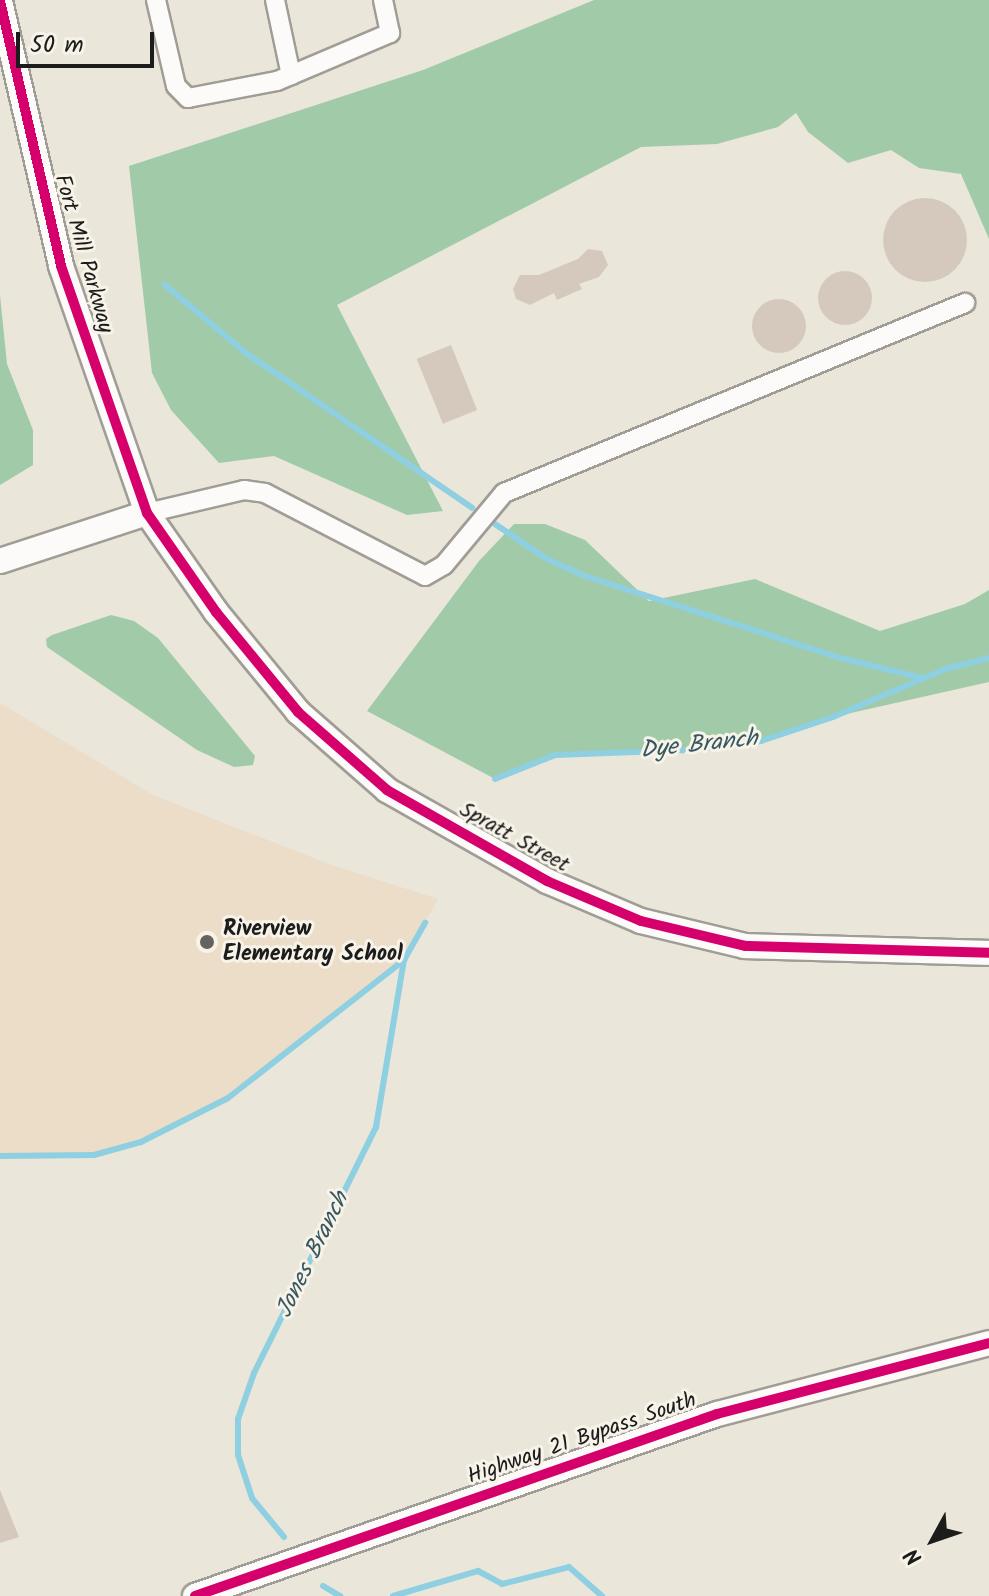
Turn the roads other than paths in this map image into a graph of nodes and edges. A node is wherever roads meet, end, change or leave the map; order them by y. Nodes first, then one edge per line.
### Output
1 (156, 0) edge
2 (275, 0) edge
3 (383, 0) edge
4 (0, 1) edge
5 (291, 75) junction
6 (965, 303) dead end
7 (147, 513) junction
8 (0, 561) edge
9 (989, 953) edge
10 (989, 1343) edge
11 (195, 1596) edge

1 - 5 street
2 - 5 street
3 - 5 street
4 - 7 main road, Fort Mill Parkway
6 - 7 street
7 - 8 main road
7 - 9 main road, Spratt Street
10 - 11 main road, Highway 21 Bypass South

